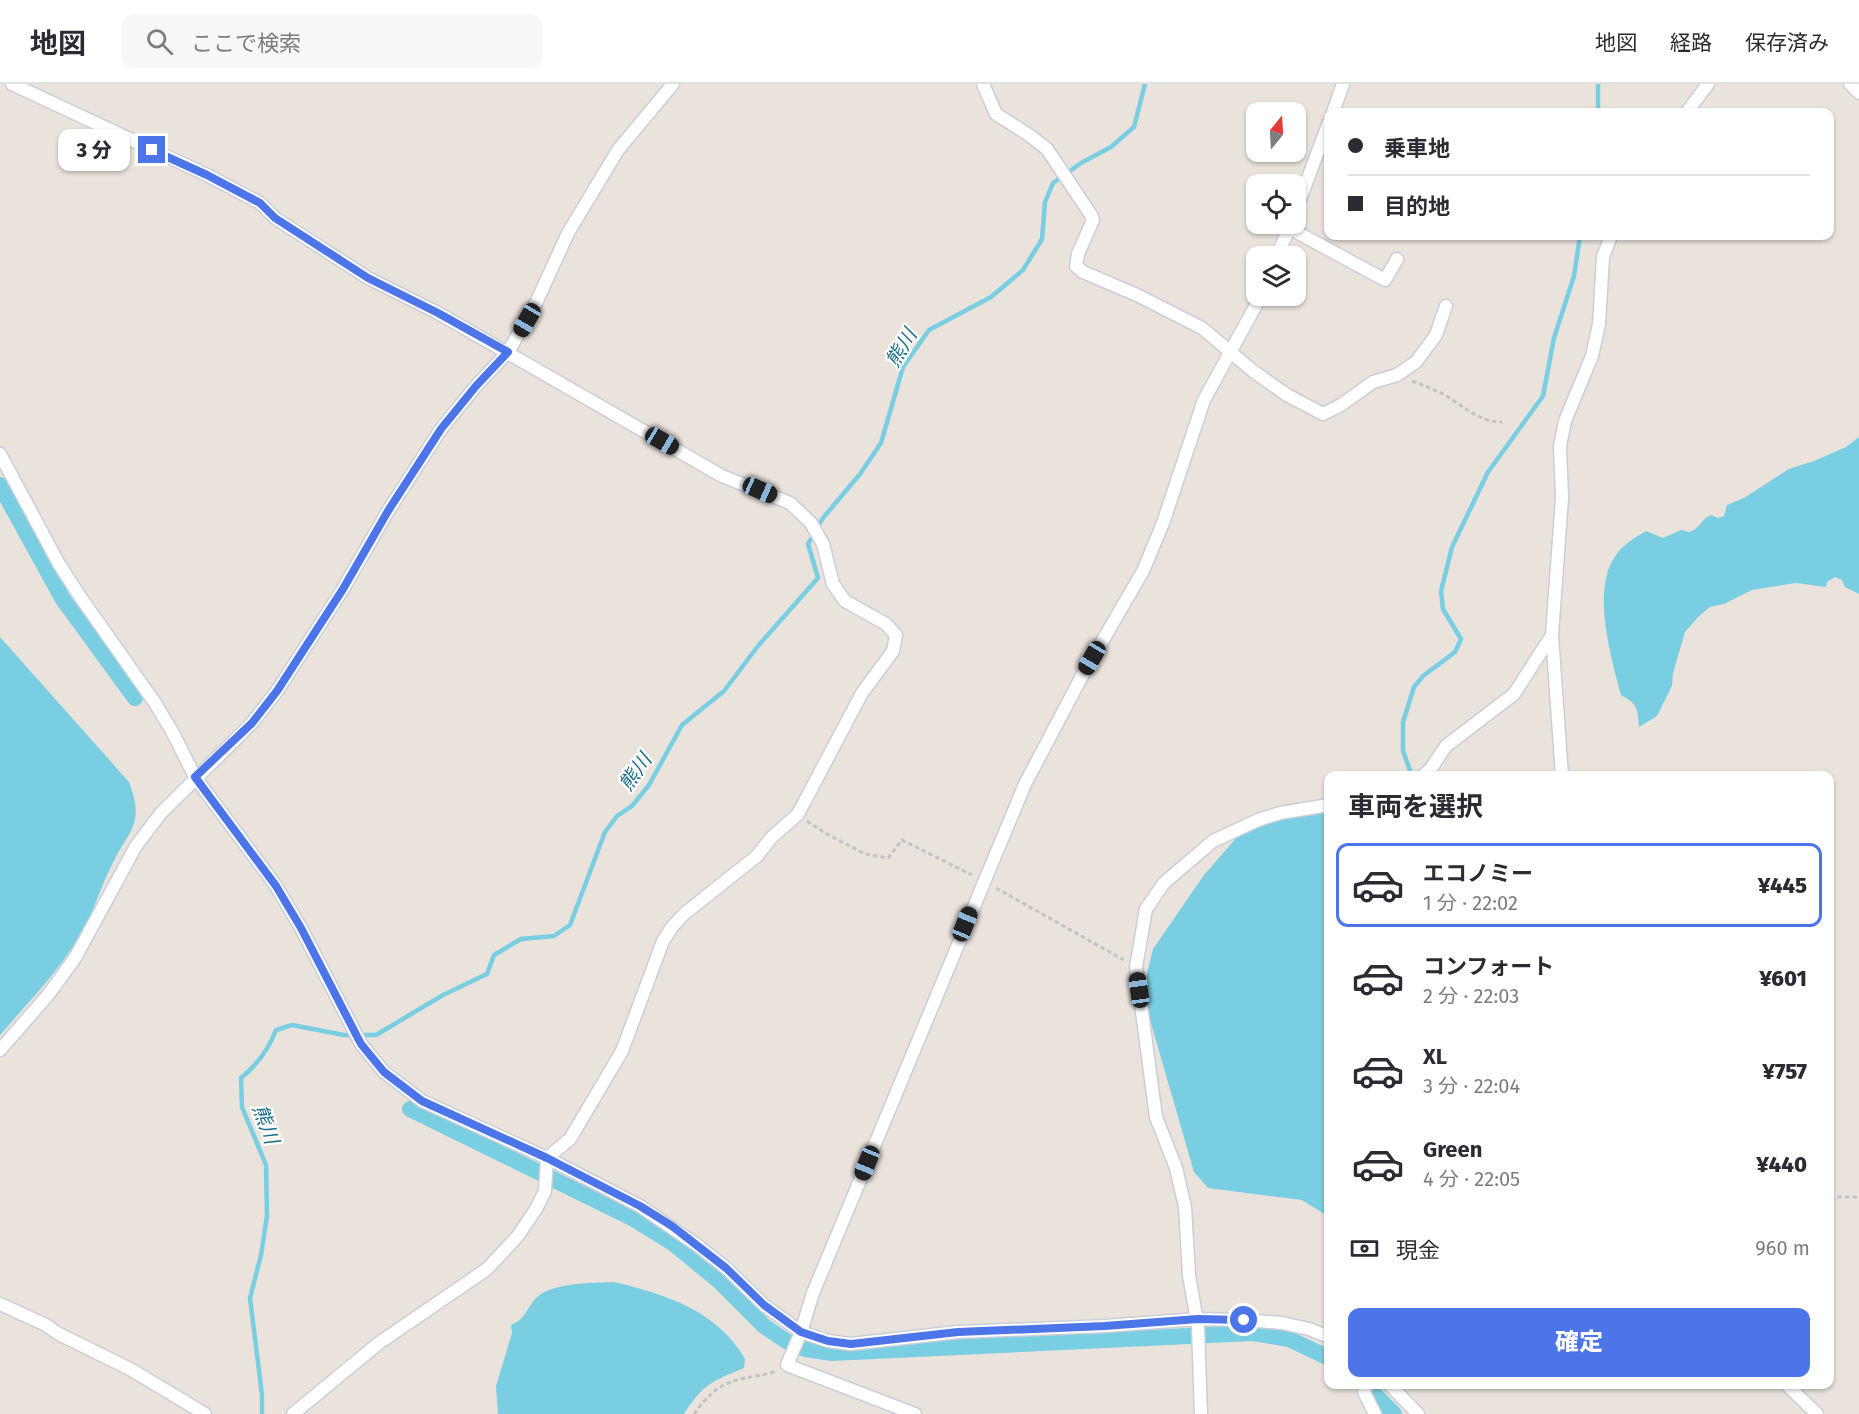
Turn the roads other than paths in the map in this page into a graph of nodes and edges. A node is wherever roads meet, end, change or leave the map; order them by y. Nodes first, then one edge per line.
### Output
1 (12, 84) edge
2 (673, 84) edge
3 (983, 84) edge
4 (1343, 84) edge
5 (1708, 84) edge
6 (1850, 84) edge
7 (1859, 93) edge
8 (1334, 108) edge
9 (1690, 108) edge
10 (1324, 135) edge
11 (1306, 183) edge
12 (1304, 234) edge
13 (1610, 240) edge
14 (1397, 259) dead end
15 (1256, 306) edge
16 (1446, 306) dead end
17 (508, 352) junction
18 (1230, 353) junction
19 (0, 454) edge
20 (1552, 635) junction
21 (1429, 771) edge
22 (1562, 771) edge
23 (195, 777) junction
24 (1324, 806) edge
25 (0, 1050) edge
26 (547, 1158) junction
27 (0, 1304) edge
28 (1198, 1328) junction
29 (801, 1332) junction
30 (1324, 1335) edge
31 (1365, 1389) edge
32 (1394, 1389) edge
33 (1791, 1389) edge
34 (205, 1414) edge
35 (293, 1414) edge
36 (915, 1414) edge
37 (1201, 1414) edge
38 (1375, 1414) edge
39 (1418, 1414) edge
40 (1817, 1414) edge

1 - 17 street
2 - 17 street
3 - 18 street
4 - 8 street
5 - 9 street
6 - 7 street
10 - 11 street
12 - 14 street
13 - 20 street
15 - 18 street
16 - 18 street
17 - 23 street
17 - 26 street
18 - 29 street
19 - 23 street
20 - 21 street
20 - 22 street
23 - 25 street
23 - 26 street
24 - 28 street
26 - 29 street
26 - 35 street
27 - 34 street
28 - 29 street
28 - 30 street
28 - 37 street
29 - 36 street
31 - 38 street
32 - 39 street
33 - 40 street

